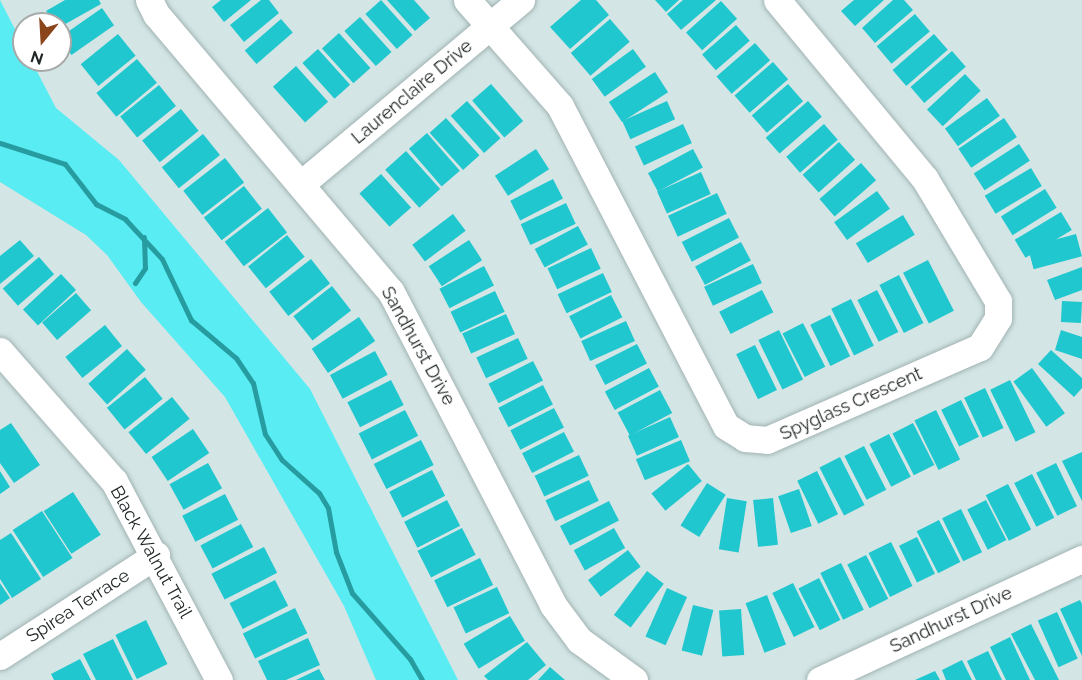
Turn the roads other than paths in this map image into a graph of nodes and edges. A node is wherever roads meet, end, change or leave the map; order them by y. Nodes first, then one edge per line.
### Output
1 (149, 0) edge
2 (467, 0) edge
3 (522, 0) edge
4 (777, 0) edge
5 (489, 27) junction
6 (301, 184) junction
7 (5, 363) edge
8 (156, 555) junction
9 (1082, 559) edge
10 (0, 656) edge
11 (219, 680) edge
12 (634, 680) edge
13 (820, 680) edge

1 - 6 street, Sandhurst Drive
2 - 5 street
3 - 5 street, Laurenclaire Drive
4 - 5 street, Spyglass Crescent
5 - 6 street, Laurenclaire Drive
6 - 12 street, Sandhurst Drive
7 - 8 street, Black Walnut Trail
8 - 10 street, Spirea Terrace
8 - 11 street, Black Walnut Trail
9 - 13 street, Sandhurst Drive

